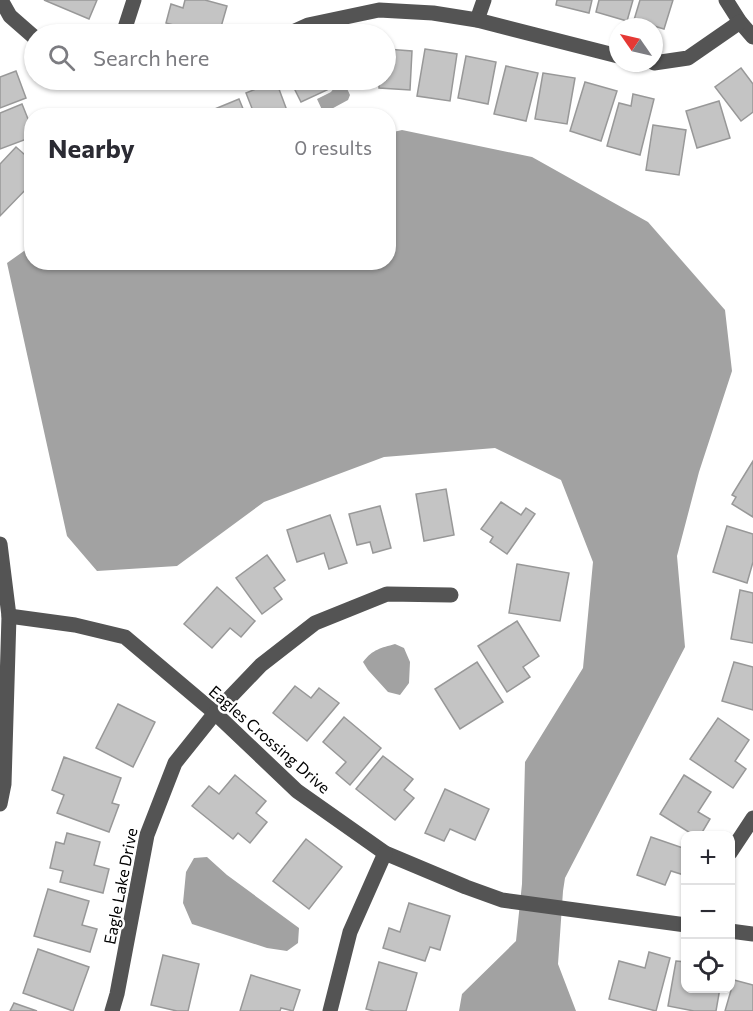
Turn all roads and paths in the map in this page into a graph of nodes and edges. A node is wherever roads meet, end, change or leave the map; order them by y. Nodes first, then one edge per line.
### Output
1 (1, 0) edge
2 (134, 0) edge
3 (484, 0) edge
4 (726, 0) edge
5 (477, 20) junction
6 (740, 22) junction
7 (126, 24) edge
8 (313, 24) edge
9 (24, 28) edge
10 (753, 37) edge
11 (609, 54) edge
12 (663, 62) edge
13 (0, 544) edge
14 (451, 595) dead end
15 (9, 616) junction
16 (215, 714) junction
17 (0, 804) edge
18 (753, 818) edge
19 (735, 845) edge
20 (385, 853) junction
21 (681, 924) edge
22 (735, 932) edge
23 (753, 934) edge
24 (112, 1011) edge
25 (330, 1011) edge

1 - 9 street
2 - 7 street
3 - 5 street
4 - 6 street
5 - 8 street
5 - 11 street
6 - 10 street
6 - 12 street
13 - 15 street
14 - 16 street, Eagle Lake Drive
15 - 16 street, Eagles Crossing Drive
15 - 17 street
16 - 20 street, Eagles Crossing Drive
16 - 24 street, Eagle Lake Drive
18 - 19 street
20 - 21 street, Eagles Crossing Drive
20 - 25 street
22 - 23 street

